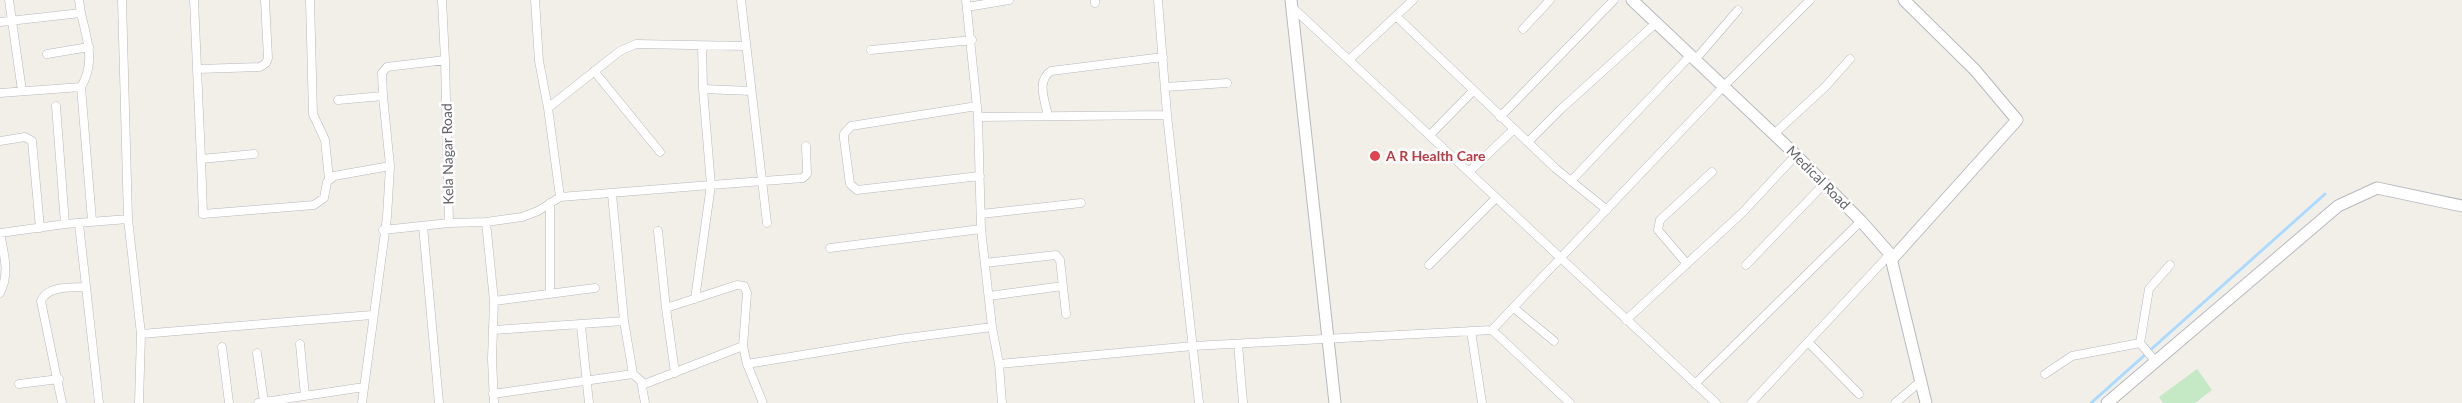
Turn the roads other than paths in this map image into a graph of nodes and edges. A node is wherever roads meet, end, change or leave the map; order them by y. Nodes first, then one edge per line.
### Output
1 (9, 0) edge
2 (78, 0) edge
3 (122, 0) edge
4 (194, 0) edge
5 (265, 0) edge
6 (310, 0) edge
7 (442, 0) edge
8 (535, 0) edge
9 (741, 0) edge
10 (1009, 0) edge
11 (1158, 0) edge
12 (1413, 0) edge
13 (1550, 0) edge
14 (1614, 0) edge
15 (1632, 0) edge
16 (1810, 0) edge
17 (1904, 0) edge
18 (1291, 2) edge
19 (967, 4) edge
20 (1738, 10) dead end
21 (81, 13) junction
22 (1396, 16) junction
23 (12, 20) junction
24 (0, 22) edge
25 (1656, 23) junction
26 (1523, 29) dead end
27 (972, 40) junction
28 (702, 46) junction
29 (746, 46) junction
30 (89, 47) junction
31 (871, 50) dead end
32 (47, 54) dead end
33 (1163, 57) junction
34 (1693, 58) junction
35 (1350, 59) junction
36 (1850, 59) dead end
37 (445, 60) junction
38 (198, 70) junction
39 (594, 70) junction
40 (1227, 83) dead end
41 (1165, 87) junction
42 (1723, 87) junction
43 (81, 88) junction
44 (703, 89) junction
45 (22, 91) junction
46 (751, 91) junction
47 (1474, 91) junction
48 (0, 93) edge
49 (383, 96) junction
50 (338, 100) dead end
51 (56, 106) dead end
52 (977, 106) junction
53 (548, 108) junction
54 (1167, 115) junction
55 (1048, 116) junction
56 (978, 117) junction
57 (1500, 117) junction
58 (1514, 130) junction
59 (1774, 134) junction
60 (1430, 135) junction
61 (0, 141) edge
62 (1528, 142) junction
63 (806, 146) dead end
64 (660, 152) dead end
65 (254, 154) dead end
66 (1796, 155) junction
67 (201, 160) junction
68 (390, 166) junction
69 (1469, 172) junction
70 (1712, 172) dead end
71 (980, 176) junction
72 (329, 179) junction
73 (763, 181) junction
74 (1571, 181) junction
75 (1824, 184) junction
76 (711, 185) junction
77 (612, 194) junction
78 (560, 197) junction
79 (1496, 198) junction
80 (550, 202) junction
81 (1081, 203) dead end
82 (2462, 206) edge
83 (1607, 210) junction
84 (981, 214) junction
85 (128, 219) junction
86 (92, 221) junction
87 (1861, 221) junction
88 (486, 222) junction
89 (449, 223) junction
90 (767, 223) dead end
91 (65, 224) junction
92 (79, 224) junction
93 (423, 226) junction
94 (40, 228) junction
95 (981, 228) junction
96 (383, 230) junction
97 (658, 231) dead end
98 (0, 233) edge
99 (830, 248) dead end
100 (1891, 256) junction
101 (1561, 258) junction
102 (985, 263) junction
103 (1687, 264) junction
104 (1429, 265) dead end
105 (1746, 265) dead end
106 (2170, 265) dead end
107 (1063, 286) junction
108 (86, 287) junction
109 (595, 288) dead end
110 (0, 294) edge
111 (550, 294) junction
112 (989, 296) junction
113 (695, 299) junction
114 (494, 301) junction
115 (666, 308) junction
116 (1514, 308) junction
117 (372, 314) junction
118 (1066, 314) dead end
119 (1626, 320) junction
120 (624, 321) junction
121 (581, 326) junction
122 (992, 327) junction
123 (494, 330) junction
124 (1492, 330) junction
125 (1471, 332) junction
126 (141, 334) junction
127 (1328, 340) junction
128 (1554, 341) dead end
129 (1808, 342) junction
130 (2140, 343) junction
131 (300, 344) dead end
132 (1238, 344) junction
133 (743, 346) junction
134 (1193, 346) junction
135 (222, 347) dead end
136 (257, 353) dead end
137 (2156, 362) junction
138 (747, 364) junction
139 (999, 364) junction
140 (675, 372) junction
141 (633, 374) junction
142 (2045, 374) dead end
143 (58, 380) junction
144 (1921, 381) junction
145 (585, 382) junction
146 (19, 384) dead end
147 (1695, 384) junction
148 (642, 385) junction
149 (364, 387) junction
150 (493, 394) junction
151 (1860, 394) dead end
152 (305, 396) junction
153 (261, 402) edge
154 (62, 403) edge
155 (100, 403) edge
156 (139, 403) edge
157 (229, 403) edge
158 (362, 403) edge
159 (439, 403) edge
160 (494, 403) edge
161 (589, 403) edge
162 (645, 403) edge
163 (763, 403) edge
164 (1002, 403) edge
165 (1199, 403) edge
166 (1243, 403) edge
167 (1335, 403) edge
168 (1482, 403) edge
169 (1570, 403) edge
170 (1716, 403) edge
171 (1751, 403) edge
172 (1894, 403) edge
173 (1926, 403) edge
174 (2107, 403) edge

1 - 23 street
2 - 21 street
3 - 85 street
4 - 38 street
5 - 38 street
6 - 72 street
7 - 37 street, Kela Nagar Road
8 - 53 street
9 - 29 street
10 - 19 street
11 - 33 street
12 - 22 street
13 - 26 street
14 - 57 street
15 - 25 street, Medical Road
16 - 42 street
17 - 100 street
18 - 35 street
18 - 127 street
19 - 27 street
20 - 34 street
21 - 23 street
21 - 30 street
22 - 35 street
22 - 47 street
23 - 24 street
23 - 45 street
25 - 34 street, Medical Road
25 - 62 street
27 - 31 street
27 - 52 street
28 - 29 street
28 - 39 street
28 - 44 street
29 - 46 street
30 - 32 street
30 - 43 street
33 - 41 street
33 - 55 street
34 - 42 street, Medical Road
34 - 74 street
35 - 60 street
36 - 59 street
37 - 49 street
37 - 89 street, Kela Nagar Road
38 - 67 street
39 - 53 street
39 - 64 street
40 - 41 street
41 - 54 street
42 - 59 street, Medical Road
42 - 83 street
43 - 45 street
43 - 86 street
44 - 46 street
44 - 76 street
45 - 48 street
46 - 73 street
47 - 57 street
47 - 60 street
49 - 50 street
49 - 68 street
51 - 91 street
52 - 56 street
52 - 71 street
53 - 78 street
54 - 55 street
54 - 134 street
55 - 56 street
56 - 71 street
57 - 58 street
58 - 62 street
58 - 69 street
59 - 66 street, Medical Road
60 - 69 street
61 - 94 street
62 - 74 street
63 - 73 street
65 - 67 street
66 - 75 street, Medical Road
66 - 103 street
67 - 72 street
68 - 72 street
68 - 96 street
69 - 79 street
70 - 103 street
71 - 84 street
73 - 76 street
73 - 90 street
74 - 83 street
75 - 87 street, Medical Road
75 - 105 street
76 - 77 street
76 - 113 street
77 - 78 street
77 - 120 street
78 - 80 street, Kela Nagar Road
79 - 101 street
79 - 104 street
80 - 88 street, Kela Nagar Road
80 - 111 street
81 - 84 street
82 - 137 street
83 - 101 street
84 - 95 street
85 - 86 street
85 - 126 street
86 - 92 street
87 - 100 street, Medical Road
87 - 147 street
88 - 89 street, Kela Nagar Road
88 - 114 street
89 - 93 street
91 - 92 street
91 - 94 street
92 - 108 street
93 - 96 street
93 - 159 street
94 - 98 street
95 - 99 street
95 - 102 street
96 - 117 street
97 - 115 street
98 - 110 street
100 - 129 street
100 - 144 street, Medical Road
101 - 116 street
101 - 119 street
102 - 107 street
102 - 112 street
103 - 119 street
106 - 130 street
107 - 112 street
107 - 118 street
108 - 143 street
108 - 155 street
109 - 111 street
111 - 114 street
112 - 122 street
113 - 115 street
113 - 133 street
114 - 123 street
115 - 140 street
116 - 124 street
116 - 128 street
117 - 126 street
117 - 149 street
119 - 147 street
120 - 121 street
120 - 141 street
121 - 123 street
121 - 145 street
122 - 138 street
122 - 139 street
123 - 150 street
124 - 125 street
124 - 169 street
125 - 127 street
125 - 168 street
126 - 156 street
127 - 132 street
127 - 167 street
129 - 151 street
129 - 171 street
130 - 137 street
130 - 142 street
131 - 152 street
132 - 134 street
132 - 166 street
133 - 138 street
133 - 140 street
134 - 139 street
134 - 165 street
135 - 157 street
136 - 153 street
137 - 174 street
138 - 163 street
139 - 164 street
140 - 148 street
141 - 145 street
141 - 148 street
143 - 146 street
143 - 154 street
144 - 172 street
144 - 173 street, Medical Road
145 - 150 street
145 - 161 street
147 - 170 street
148 - 162 street
149 - 152 street
149 - 158 street
150 - 160 street
152 - 153 street

